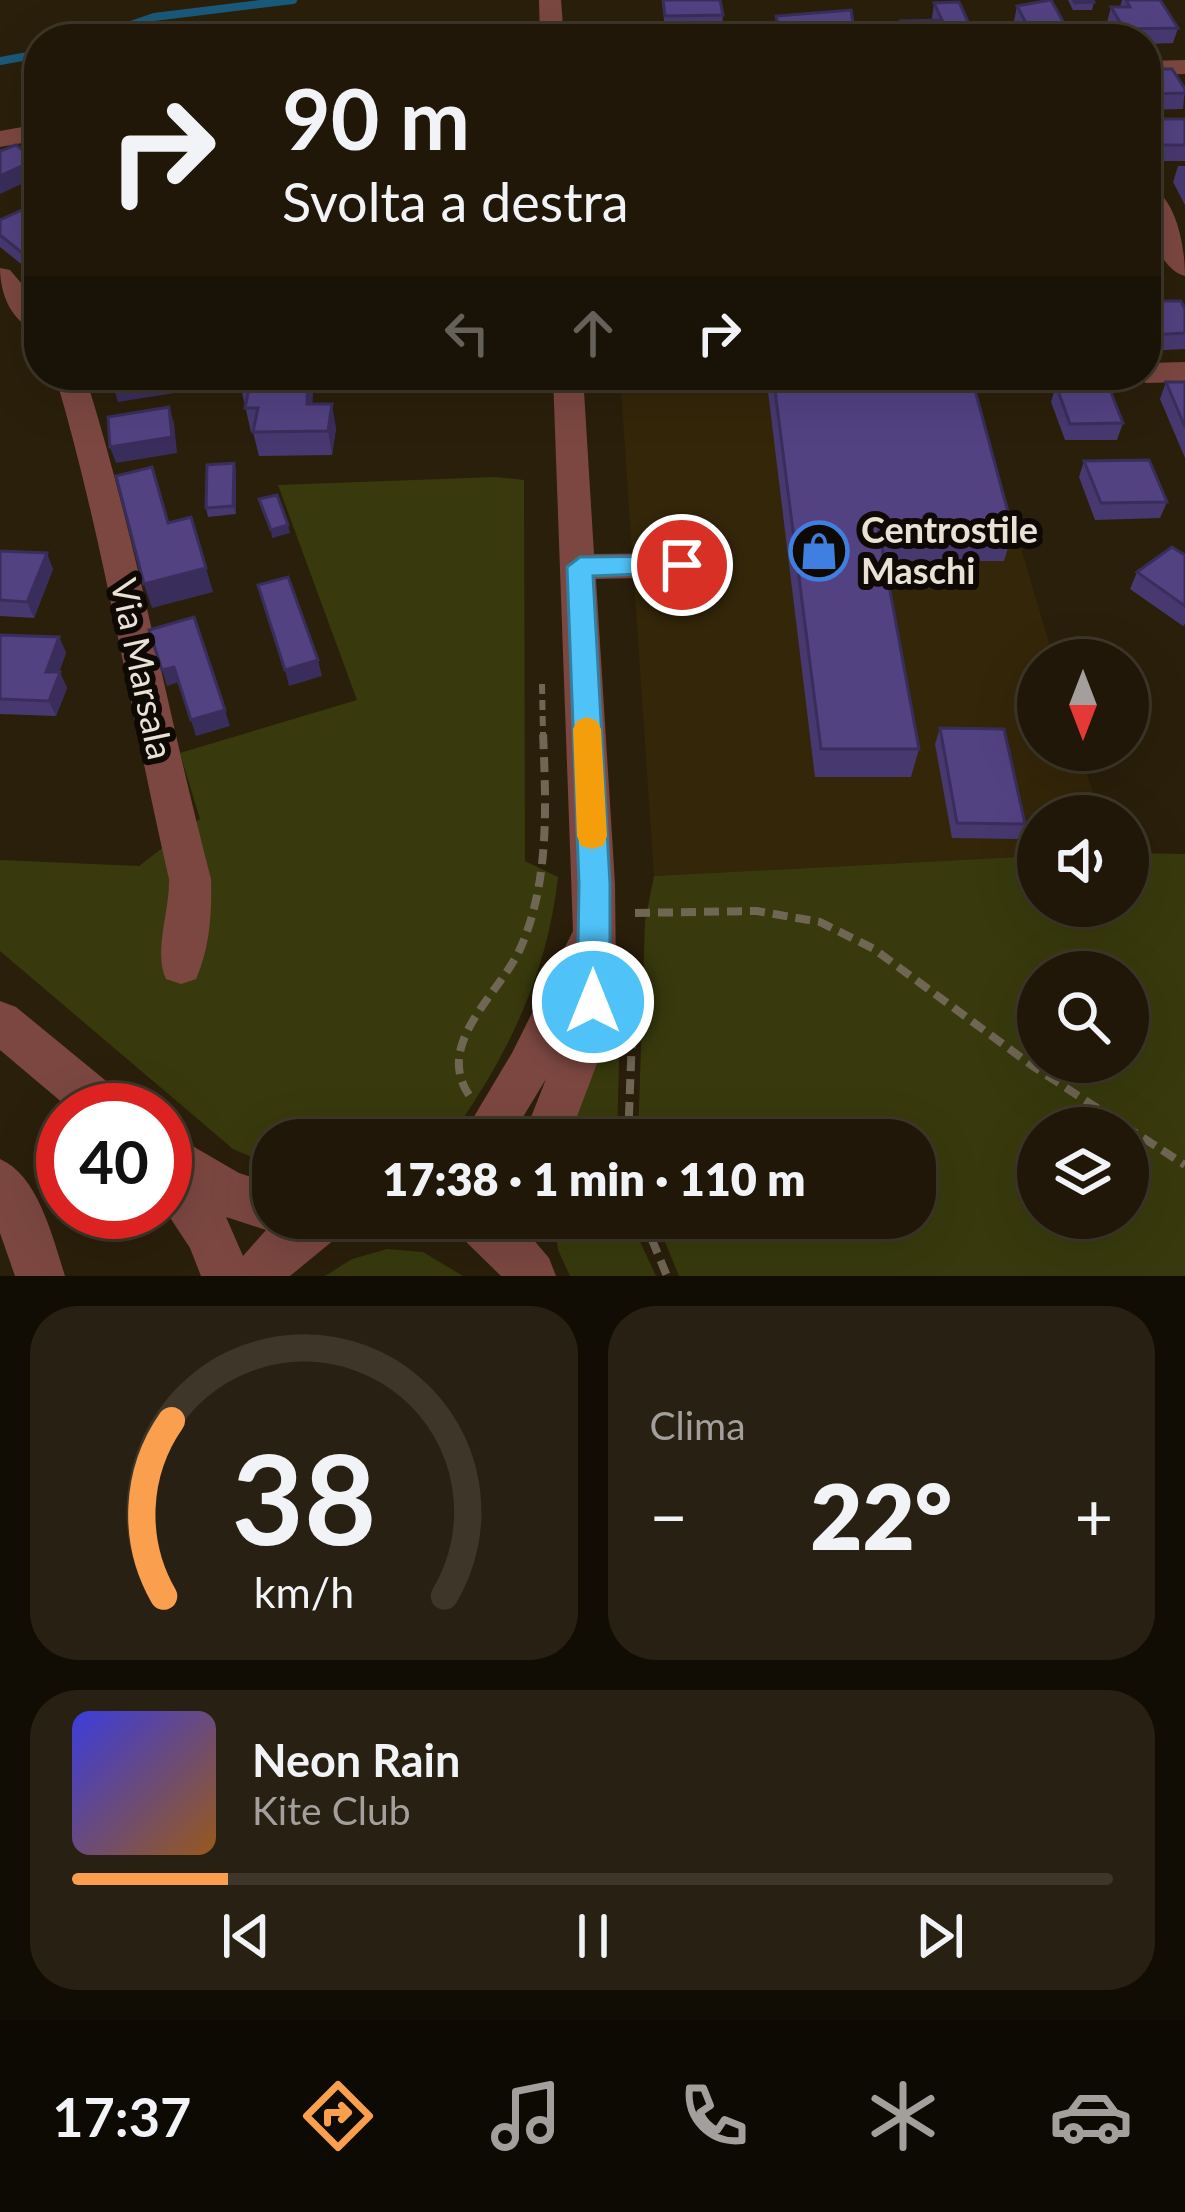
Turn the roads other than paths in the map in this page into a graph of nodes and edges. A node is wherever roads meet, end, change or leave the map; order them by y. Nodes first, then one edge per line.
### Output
1 (1161, 222) edge
2 (1185, 268) edge
3 (0, 276) edge
4 (24, 304) edge
5 (75, 390) edge
6 (569, 390) edge
7 (682, 565) dead end
8 (580, 567) junction
9 (614, 924) junction
10 (182, 965) dead end
11 (0, 1022) edge
12 (73, 1083) edge
13 (477, 1119) edge
14 (552, 1119) edge
15 (192, 1170) edge
16 (0, 1183) edge
17 (252, 1201) edge
18 (192, 1210) edge
19 (294, 1239) edge
20 (502, 1239) edge
21 (527, 1239) edge
22 (40, 1276) edge
23 (226, 1276) edge
24 (259, 1276) edge
25 (531, 1276) edge

1 - 2 street
3 - 4 street
5 - 10 street, Via Marsala
6 - 8 street
7 - 8 street
8 - 9 street
9 - 13 street
9 - 14 street
11 - 12 street
15 - 17 street
16 - 22 street
18 - 23 street
19 - 24 street
20 - 25 street
21 - 25 street

